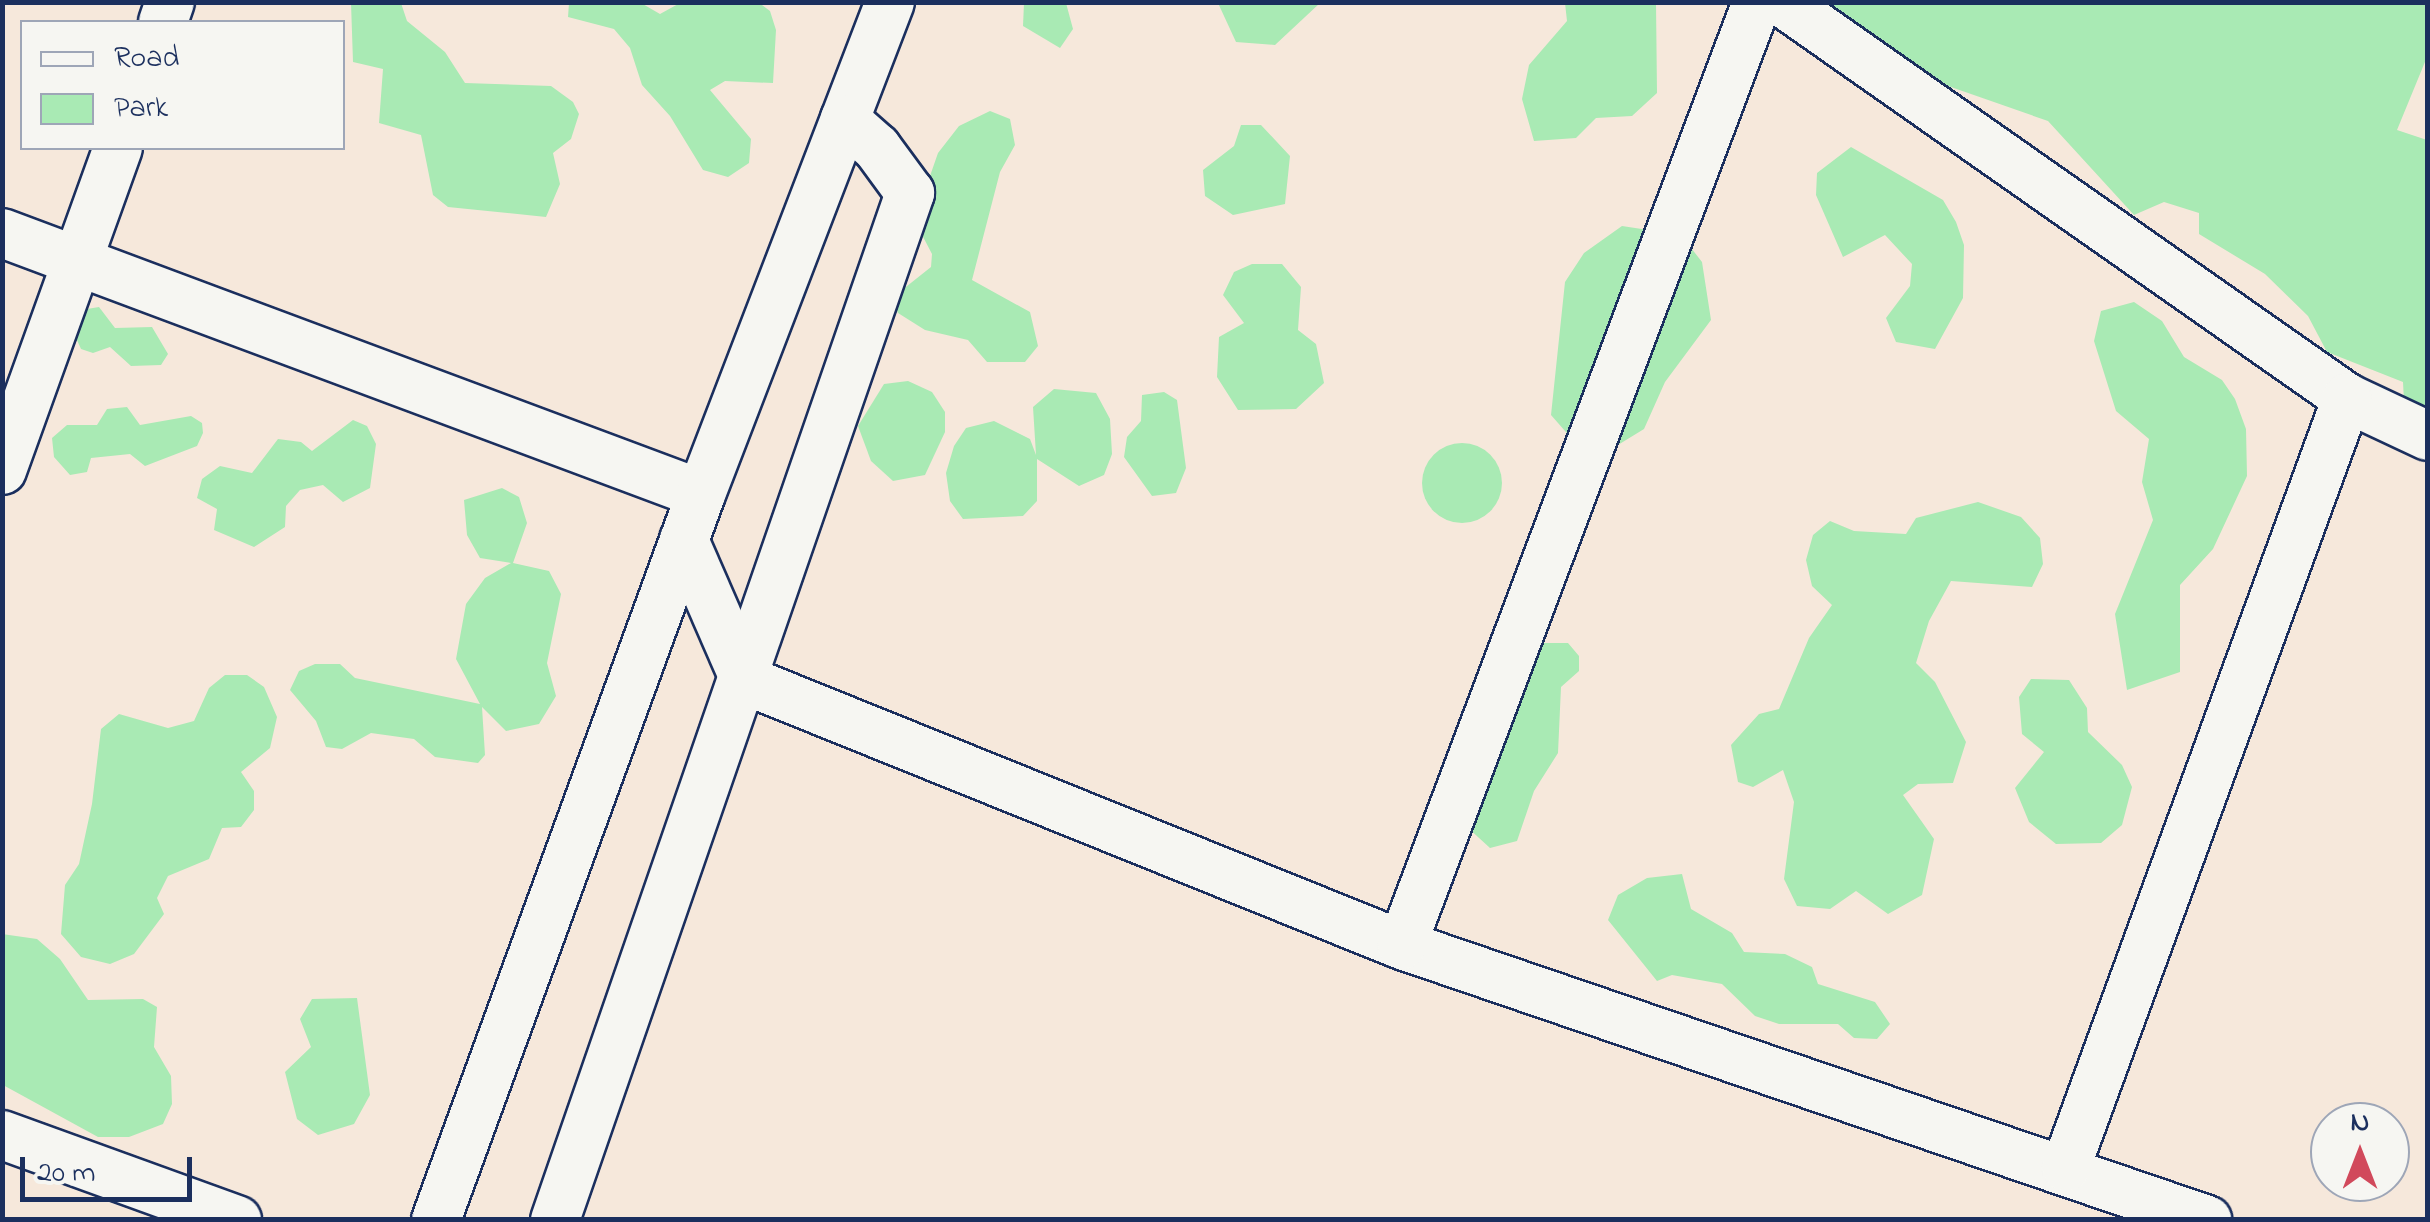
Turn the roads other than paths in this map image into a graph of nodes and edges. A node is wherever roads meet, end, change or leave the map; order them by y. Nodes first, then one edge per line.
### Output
1 (890, 2) edge
2 (1757, 2) edge
3 (1782, 2) edge
4 (845, 120) junction
5 (117, 150) edge
6 (2, 234) edge
7 (78, 259) junction
8 (2347, 398) junction
9 (2428, 436) edge
10 (2, 470) edge
11 (701, 494) junction
12 (684, 540) junction
13 (745, 680) junction
14 (1402, 945) junction
15 (2, 1135) edge
16 (2066, 1168) junction
17 (236, 1220) edge
18 (436, 1220) edge
19 (555, 1220) edge
20 (2207, 1220) edge

1 - 4 street
2 - 14 street
3 - 8 street
4 - 11 street
4 - 13 street
5 - 7 street
6 - 7 street
7 - 10 street
7 - 11 street
8 - 9 street
8 - 16 street
11 - 12 street
12 - 13 street
12 - 18 street
13 - 14 street
13 - 19 street
14 - 16 street
15 - 17 street
16 - 20 street

